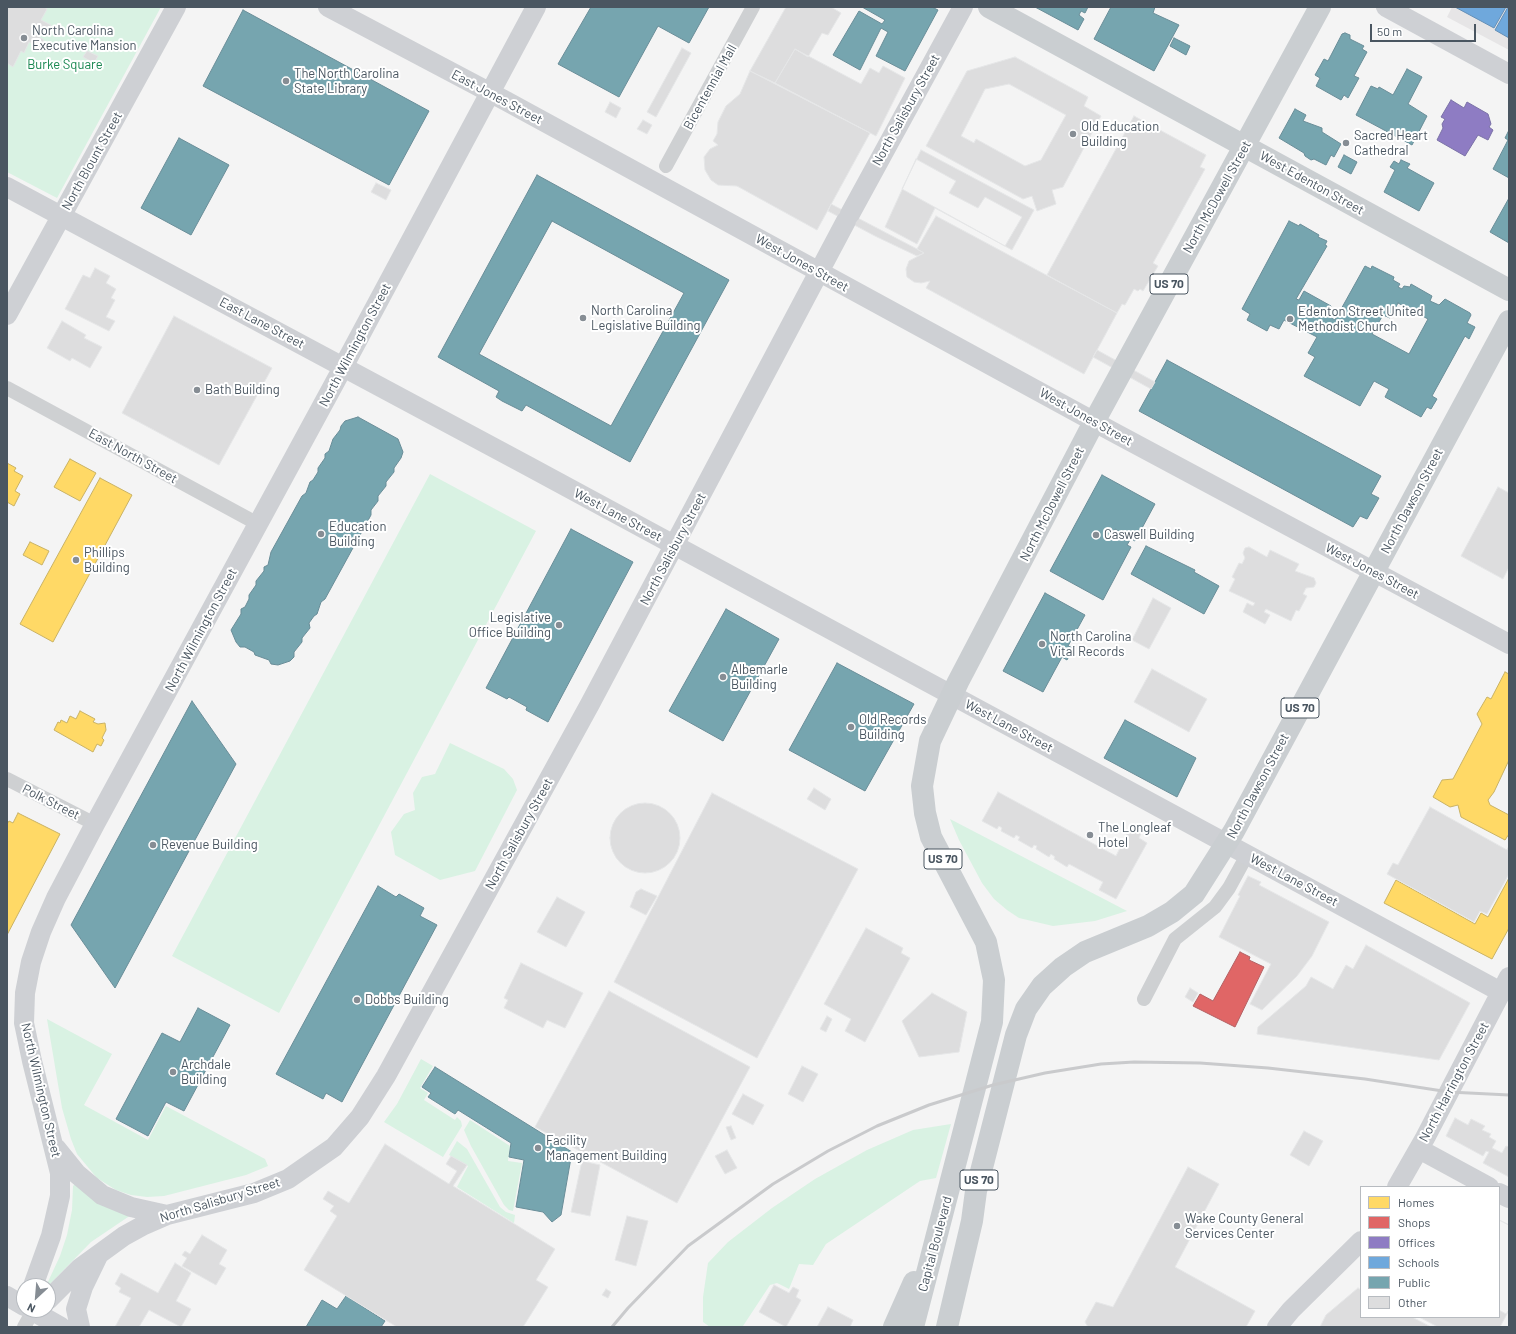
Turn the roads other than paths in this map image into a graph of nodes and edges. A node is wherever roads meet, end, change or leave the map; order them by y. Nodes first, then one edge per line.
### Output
1 (176, 7) edge
2 (328, 7) edge
3 (536, 7) edge
4 (753, 7) edge
5 (963, 7) edge
6 (989, 7) edge
7 (1320, 7) edge
8 (1386, 7) edge
9 (1509, 74) edge
10 (490, 92) junction
11 (1244, 146) junction
12 (666, 166) dead end
13 (7, 186) edge
14 (665, 188) joint
15 (62, 215) junction
16 (819, 272) junction
17 (1509, 290) edge
18 (7, 315) edge
19 (1509, 321) edge
20 (343, 367) junction
21 (7, 388) edge
22 (1094, 422) junction
23 (517, 460) joint
24 (258, 524) junction
25 (675, 546) junction
26 (1374, 572) junction
27 (1509, 644) edge
28 (951, 695) junction
29 (7, 779) edge
30 (95, 824) junction
31 (1227, 844) junction
32 (1247, 855) junction
33 (1505, 985) edge
34 (1144, 999) dead end
35 (992, 1022) joint
36 (53, 1144) junction
37 (1419, 1149) junction
38 (1398, 1186) edge
39 (1487, 1186) edge
40 (1500, 1194) edge
41 (1509, 1198) edge
42 (167, 1215) junction
43 (943, 1215) junction
44 (1360, 1242) edge
45 (98, 1256) junction
46 (36, 1278) edge
47 (56, 1289) edge
48 (7, 1296) edge
49 (16, 1301) edge
50 (45, 1318) edge
51 (61, 1327) edge
52 (80, 1327) edge
53 (894, 1327) edge
54 (913, 1327) edge
55 (947, 1327) edge
56 (1277, 1327) edge

1 - 15 main road, North Blount Street
2 - 10 main road, East Jones Street
3 - 10 main road, North Wilmington Street
4 - 12 street, Bicentennial Mall
5 - 16 main road, North Salisbury Street
6 - 11 main road, West Edenton Street
7 - 11 main road, North McDowell Street / US 70
8 - 9 main road
10 - 14 main road, East Jones Street
10 - 20 main road, North Wilmington Street
11 - 17 main road, West Edenton Street
11 - 22 main road, North McDowell Street / US 70
13 - 15 main road, East Lane Street
14 - 16 main road, West Jones Street
15 - 18 main road, North Blount Street
15 - 20 main road, East Lane Street
16 - 22 main road, West Jones Street
16 - 25 main road, North Salisbury Street
19 - 26 main road, North Dawson Street / US 70
20 - 23 main road, East Lane Street
20 - 24 main road, North Wilmington Street
21 - 24 street, East North Street
22 - 26 main road, West Jones Street
22 - 28 main road, North McDowell Street / US 70
23 - 25 main road, West Lane Street
24 - 30 main road, North Wilmington Street
25 - 28 main road, West Lane Street
25 - 42 main road, North Salisbury Street
26 - 27 main road, West Jones Street
26 - 31 main road, North Dawson Street / US 70
28 - 31 main road, West Lane Street
28 - 35 main road, North McDowell Street / US 70
29 - 30 street, Polk Street
30 - 36 main road, North Wilmington Street
31 - 32 main road, West Lane Street
31 - 55 main road, North Dawson Street / US 70
32 - 33 main road, West Lane Street
32 - 34 street, North Dawson Street
33 - 37 main road, North Harrington Street
35 - 43 main road, Capital Boulevard / US 70
36 - 42 main road
36 - 46 main road, North Wilmington Street
37 - 38 main road, North Harrington Street
37 - 39 main road
40 - 41 main road
42 - 45 main road, North Salisbury Street
43 - 53 main road
43 - 54 main road, Capital Boulevard / US 70
44 - 56 main road
45 - 47 main road, North Salisbury Street
45 - 52 main road
48 - 49 main road
50 - 51 main road

